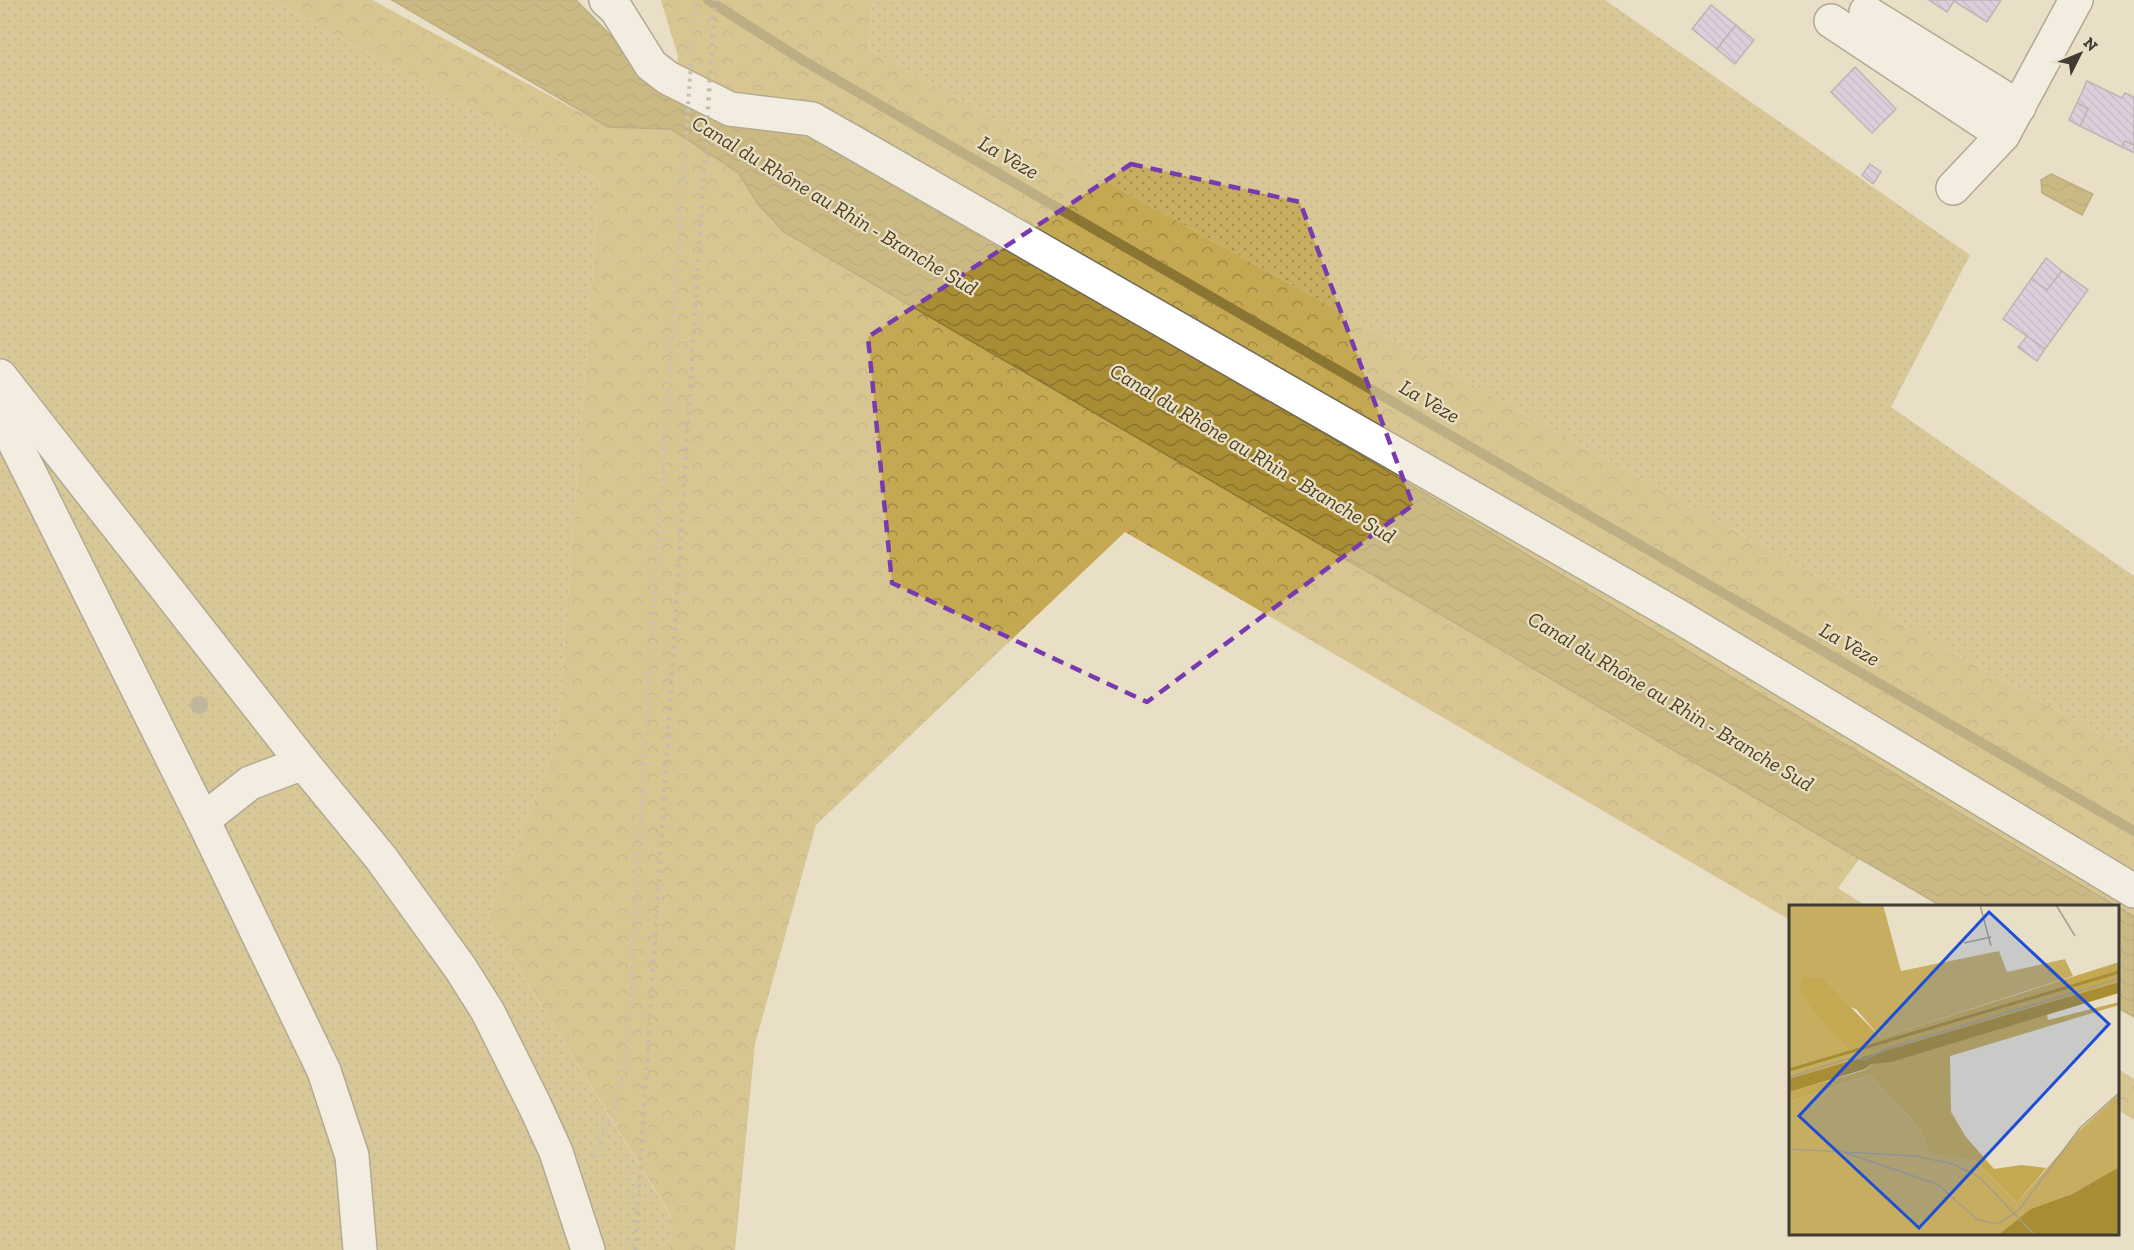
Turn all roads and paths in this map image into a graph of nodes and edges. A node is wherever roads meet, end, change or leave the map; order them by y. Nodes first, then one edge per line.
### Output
1 (606, 0) edge
2 (695, 0) edge
3 (2076, 0) edge
4 (1866, 12) dead end
5 (1831, 21) dead end
6 (2019, 107) junction
7 (2003, 135) junction
8 (1953, 188) dead end
9 (2, 391) edge
10 (303, 764) junction
11 (203, 820) junction
12 (2134, 891) edge
13 (573, 1201) junction
14 (360, 1250) edge
15 (588, 1250) edge

1 - 12 street
2 - 13 path, bridge
3 - 6 street
4 - 6 street
5 - 7 street
6 - 7 street
7 - 8 street
9 - 10 street
9 - 11 street
10 - 11 street
10 - 13 street
11 - 14 street
13 - 15 street

